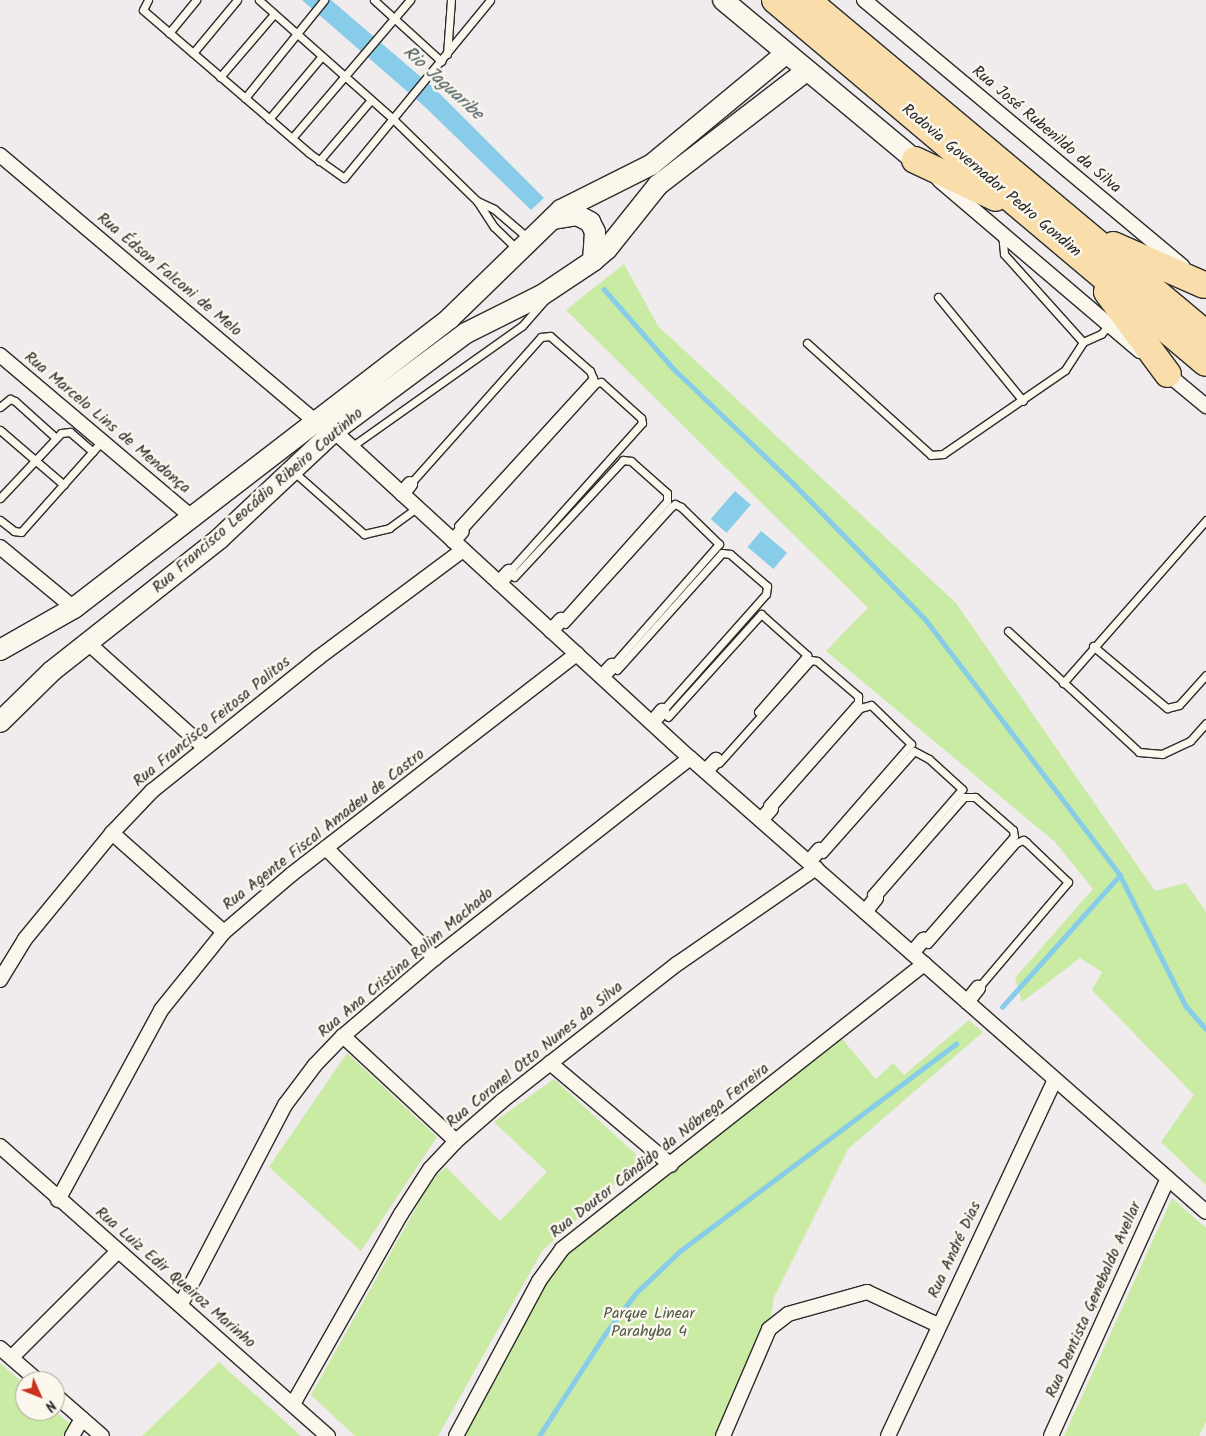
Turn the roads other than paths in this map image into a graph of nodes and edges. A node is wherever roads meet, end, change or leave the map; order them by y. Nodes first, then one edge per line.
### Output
1 (148, 0) edge
2 (196, 0) edge
3 (237, 0) edge
4 (259, 0) edge
5 (324, 0) edge
6 (374, 0) edge
7 (410, 0) edge
8 (451, 0) edge
9 (490, 0) edge
10 (723, 0) edge
11 (775, 0) edge
12 (864, 0) edge
13 (816, 4) edge
14 (274, 14) junction
15 (395, 18) junction
16 (168, 32) junction
17 (297, 34) junction
18 (193, 53) junction
19 (447, 54) junction
20 (785, 54) junction
21 (322, 56) junction
22 (441, 61) junction
23 (806, 71) junction
24 (345, 76) junction
25 (220, 77) junction
26 (245, 98) junction
27 (371, 100) junction
28 (269, 119) junction
29 (394, 120) junction
30 (292, 138) junction
31 (0, 154) edge
32 (915, 160) junction
33 (319, 161) junction
34 (477, 201) junction
35 (1028, 213) junction
36 (549, 220) junction
37 (1002, 234) junction
38 (523, 244) junction
39 (1089, 250) junction
40 (594, 261) junction
41 (1205, 285) edge
42 (555, 287) junction
43 (938, 297) dead end
44 (1109, 325) junction
45 (1206, 334) edge
46 (1083, 342) junction
47 (807, 343) dead end
48 (0, 355) edge
49 (1206, 363) edge
50 (1168, 374) junction
51 (1023, 401) junction
52 (1206, 406) edge
53 (0, 407) edge
54 (316, 422) junction
55 (0, 430) edge
56 (334, 432) junction
57 (56, 438) junction
58 (98, 447) junction
59 (351, 447) junction
60 (33, 460) junction
61 (292, 470) junction
62 (64, 485) junction
63 (406, 489) junction
64 (0, 498) edge
65 (417, 508) junction
66 (192, 517) junction
67 (0, 520) edge
68 (1206, 520) edge
69 (457, 537) junction
70 (0, 546) edge
71 (512, 575) junction
72 (502, 586) junction
73 (74, 608) junction
74 (563, 622) junction
75 (1008, 631) dead end
76 (553, 633) junction
77 (88, 643) junction
78 (1093, 646) junction
79 (0, 650) edge
80 (577, 654) junction
81 (614, 668) junction
82 (1206, 676) edge
83 (604, 679) junction
84 (1063, 683) junction
85 (665, 714) junction
86 (0, 722) edge
87 (1206, 723) edge
88 (655, 725) junction
89 (204, 747) junction
90 (690, 758) junction
91 (717, 761) junction
92 (707, 772) junction
93 (769, 807) junction
94 (759, 818) junction
95 (112, 833) junction
96 (326, 848) junction
97 (821, 852) junction
98 (813, 865) junction
99 (874, 896) junction
100 (863, 909) junction
101 (224, 932) junction
102 (926, 942) junction
103 (434, 958) junction
104 (917, 958) junction
105 (0, 980) edge
106 (978, 988) joint
107 (967, 1002) junction
108 (343, 1036) junction
109 (550, 1063) junction
110 (1055, 1080) junction
111 (456, 1141) junction
112 (0, 1146) edge
113 (671, 1165) junction
114 (1168, 1178) junction
115 (58, 1200) junction
116 (1206, 1212) edge
117 (118, 1250) junction
118 (182, 1304) junction
119 (938, 1325) junction
120 (0, 1348) edge
121 (12, 1357) junction
122 (27, 1371) edge
123 (65, 1404) edge
124 (293, 1404) junction
125 (82, 1419) junction
126 (72, 1436) edge
127 (102, 1436) edge
128 (328, 1436) edge
129 (456, 1436) edge
130 (723, 1436) edge
131 (888, 1436) edge
132 (1051, 1436) edge

1 - 16 lane
2 - 16 lane
3 - 18 lane
4 - 14 lane
5 - 17 lane
6 - 15 lane
7 - 15 lane
8 - 19 lane
9 - 19 lane
10 - 20 main road
11 - 35 highway, Rodovia Governador Pedro Gondim
12 - 41 street, Rua José Rubenildo da Silva
13 - 39 highway, Rodovia Governador Pedro Gondim
14 - 17 lane
14 - 25 lane
15 - 22 lane
15 - 24 lane
16 - 18 lane
17 - 21 lane
17 - 26 lane
18 - 25 lane
19 - 22 lane
20 - 23 main road
20 - 36 main road, Rua Francisco Leocádio Ribeiro Coutinho
21 - 24 lane
21 - 28 lane
22 - 29 lane
23 - 32 main road
23 - 40 main road, Rua Francisco Leocádio Ribeiro Coutinho
24 - 27 lane
24 - 30 lane
25 - 26 lane
26 - 28 lane
27 - 29 lane
27 - 33 lane
28 - 30 lane
29 - 33 lane
29 - 34 lane
30 - 33 lane
31 - 54 street, Rua Édson Falconi de Melo
32 - 35 highway
32 - 37 street
34 - 38 lane
34 - 38 lane
35 - 39 highway, Rodovia Governador Pedro Gondim
36 - 38 main road, Rua Francisco Leocádio Ribeiro Coutinho
36 - 40 main road
37 - 44 street
37 - 46 lane
38 - 54 main road, Rua Francisco Leocádio Ribeiro Coutinho
39 - 41 highway
39 - 45 highway, Rodovia Governador Pedro Gondim
39 - 49 highway, Rodovia Governador Pedro Gondim
39 - 50 highway
40 - 42 main road, Rua Francisco Leocádio Ribeiro Coutinho
42 - 56 main road, Rua Francisco Leocádio Ribeiro Coutinho
42 - 59 lane
43 - 51 lane
44 - 46 lane
44 - 50 street
46 - 51 lane
47 - 51 lane
48 - 58 street, Rua Marcelo Lins de Mendonça
50 - 52 street
53 - 57 lane
54 - 66 main road, Rua Francisco Leocádio Ribeiro Coutinho
55 - 60 lane
56 - 59 street
56 - 61 main road, Rua Francisco Leocádio Ribeiro Coutinho
57 - 58 lane
57 - 60 lane
58 - 62 lane
58 - 66 street, Rua Marcelo Lins de Mendonça
59 - 63 street
60 - 62 lane
60 - 64 lane
61 - 65 lane
61 - 77 main road, Rua Francisco Leocádio Ribeiro Coutinho
62 - 67 lane
63 - 65 street
63 - 69 lane
65 - 69 street
66 - 73 main road, Rua Francisco Leocádio Ribeiro Coutinho
68 - 78 lane
69 - 71 lane
69 - 72 street
69 - 89 street, Rua Francisco Feitosa Palitos
70 - 73 street
71 - 72 street
71 - 74 lane
72 - 76 street
73 - 79 main road, Rua Francisco Leocádio Ribeiro Coutinho
74 - 76 street
74 - 81 lane
75 - 84 lane
76 - 80 street
77 - 86 main road, Rua Francisco Leocádio Ribeiro Coutinho
77 - 89 street
78 - 82 lane
78 - 84 lane
80 - 83 street
80 - 96 street, Rua Agente Fiscal Amadeu de Castro
81 - 83 street
81 - 85 lane
83 - 88 street
84 - 87 lane
85 - 88 street
85 - 91 lane
88 - 90 street
89 - 95 street, Rua Francisco Feitosa Palitos
90 - 92 street
90 - 103 street, Rua Ana Cristina Rolim Machado
91 - 92 street
91 - 93 lane
92 - 94 street
93 - 94 street
93 - 97 lane
94 - 98 street
95 - 101 street
95 - 105 street, Rua Francisco Feitosa Palitos
96 - 101 street, Rua Agente Fiscal Amadeu de Castro
96 - 103 street
97 - 98 street, Rua Coronel Otto Nunes da Silva
97 - 99 lane
98 - 100 street
98 - 109 street, Rua Coronel Otto Nunes da Silva
99 - 100 street
99 - 102 lane
100 - 104 street
101 - 115 street, Rua Agente Fiscal Amadeu de Castro
102 - 104 street, Rua Doutor Cândido da Nóbrega Ferreira
102 - 106 lane
103 - 108 street, Rua Ana Cristina Rolim Machado
104 - 107 street
104 - 113 street, Rua Doutor Cândido da Nóbrega Ferreira
106 - 107 street
107 - 110 street
108 - 111 street
108 - 118 street, Rua Ana Cristina Rolim Machado
109 - 111 street, Rua Coronel Otto Nunes da Silva
109 - 113 street
110 - 114 street
110 - 119 street, Rua André Dias
111 - 124 street, Rua Coronel Otto Nunes da Silva
112 - 115 street, Rua Luiz Edir Queiroz Marinho
113 - 129 street, Rua Doutor Cândido da Nóbrega Ferreira
114 - 116 street
114 - 132 street, Rua Dentista Genebaldo Avellar
115 - 117 street, Rua Luiz Edir Queiroz Marinho
117 - 118 street, Rua Luiz Edir Queiroz Marinho
117 - 121 street
118 - 124 street, Rua Luiz Edir Queiroz Marinho
119 - 130 street
119 - 131 street, Rua André Dias
120 - 121 street
121 - 122 street
123 - 125 street
124 - 128 street, Rua Luiz Edir Queiroz Marinho
125 - 126 street
125 - 127 street

